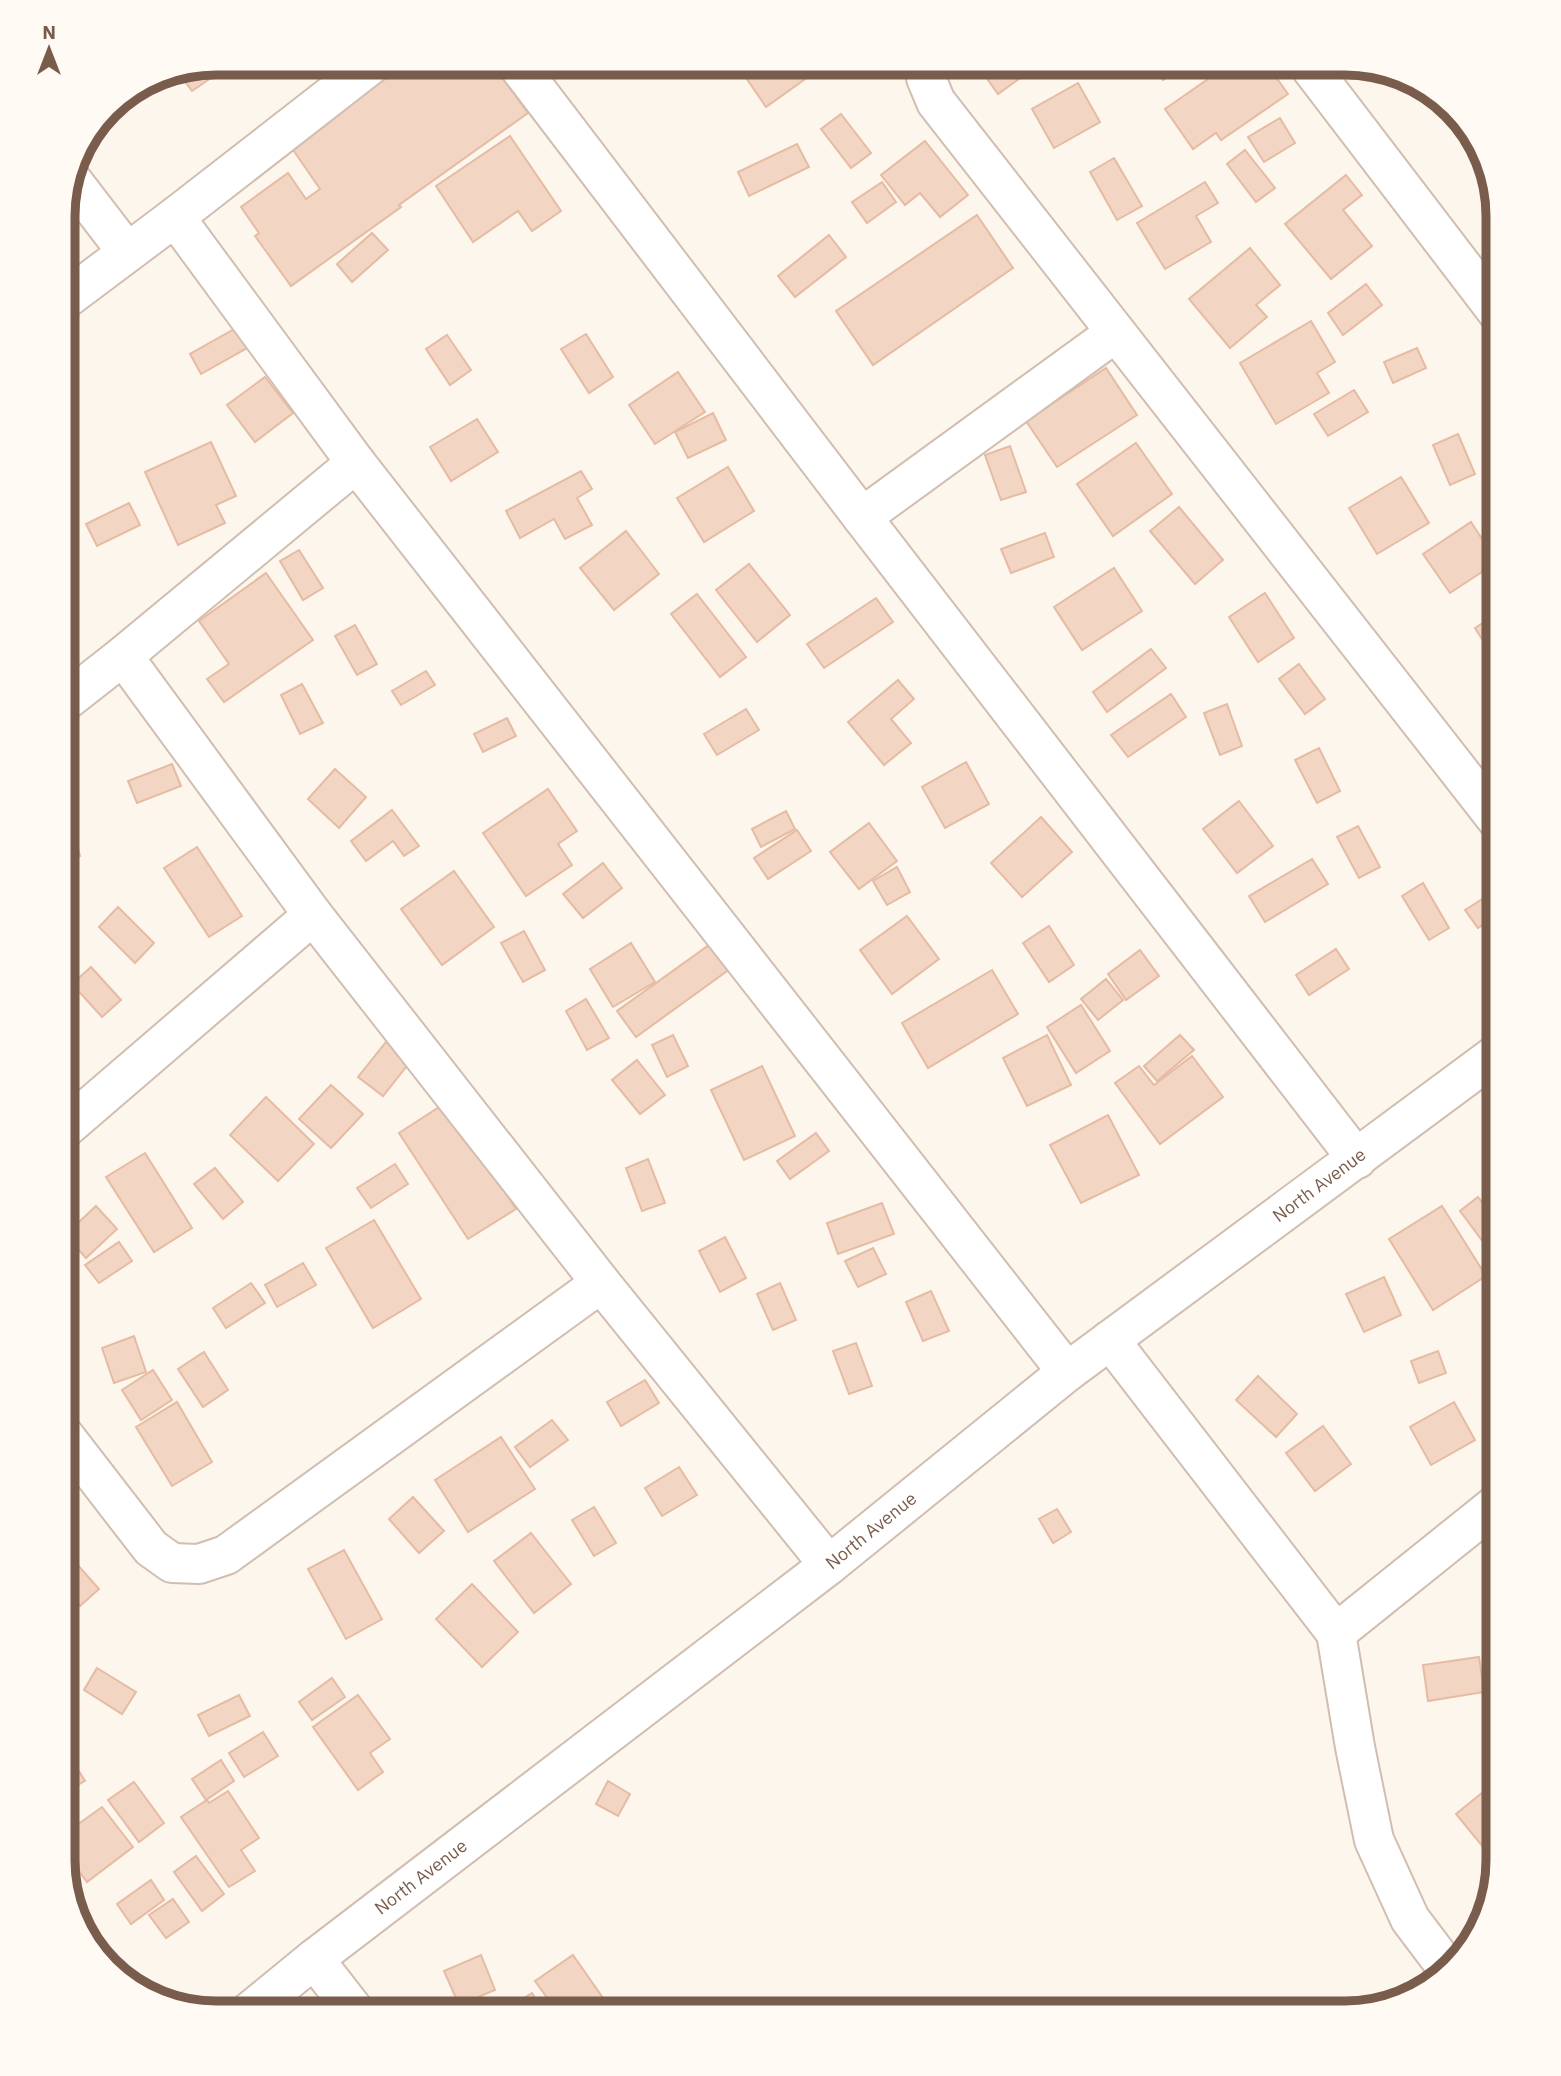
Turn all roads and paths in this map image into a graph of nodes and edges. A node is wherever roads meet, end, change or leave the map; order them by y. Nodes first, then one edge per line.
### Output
1 (356, 76) edge
2 (526, 76) edge
3 (926, 76) edge
4 (1317, 76) edge
5 (78, 188) edge
6 (175, 218) junction
7 (127, 252) junction
8 (76, 291) edge
9 (1486, 297) edge
10 (1115, 333) junction
11 (356, 463) junction
12 (862, 517) junction
13 (123, 656) junction
14 (76, 693) edge
15 (1486, 806) edge
16 (313, 915) junction
17 (1486, 1061) edge
18 (75, 1119) edge
19 (1357, 1159) junction
20 (601, 1283) junction
21 (1110, 1340) junction
22 (1067, 1371) junction
23 (75, 1450) edge
24 (1486, 1515) edge
25 (829, 1565) junction
26 (1336, 1633) junction
27 (314, 1959) junction
28 (1442, 1962) edge
29 (263, 2001) edge
30 (347, 2001) edge

1 - 6 street
2 - 12 street
3 - 10 street
4 - 9 street
5 - 7 street
6 - 7 street
6 - 11 street
7 - 8 street
10 - 12 street
10 - 15 street
11 - 13 street
11 - 22 street
12 - 19 street
13 - 14 street
13 - 16 street
16 - 18 street
16 - 20 street
17 - 19 street, North Avenue
19 - 21 street, North Avenue
20 - 23 street
20 - 25 street
21 - 22 street, North Avenue
21 - 26 street
22 - 25 street, North Avenue
24 - 26 street
25 - 27 street, North Avenue
26 - 28 street
27 - 29 street, North Avenue
27 - 30 street

